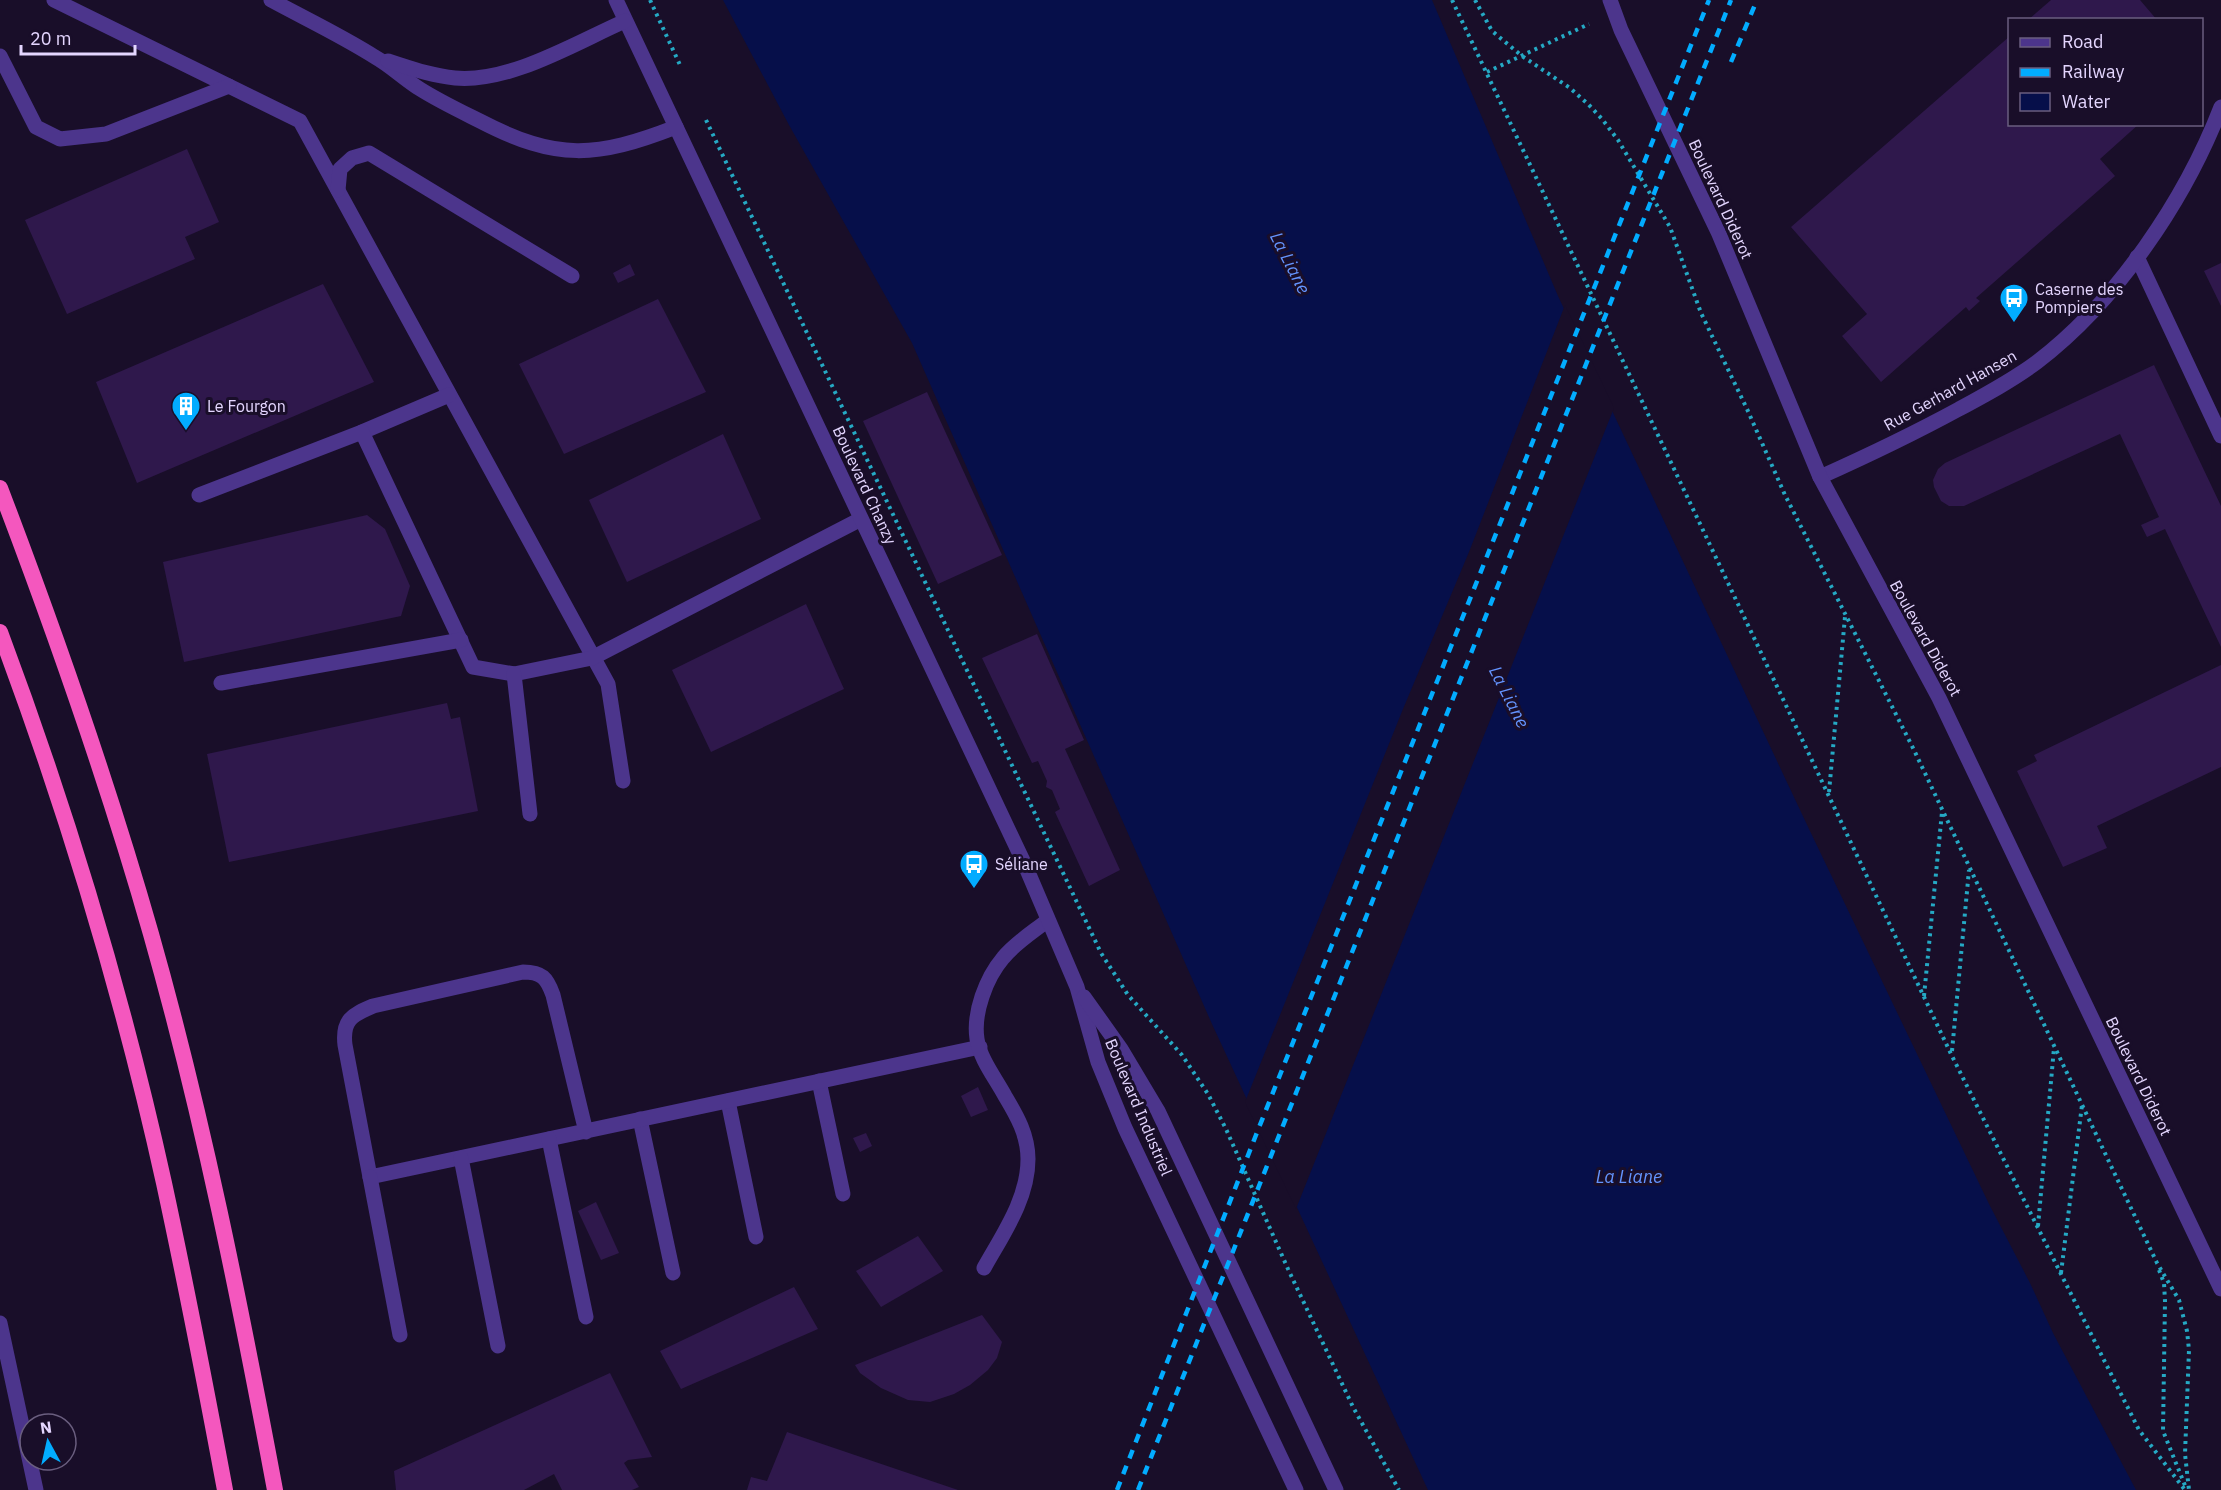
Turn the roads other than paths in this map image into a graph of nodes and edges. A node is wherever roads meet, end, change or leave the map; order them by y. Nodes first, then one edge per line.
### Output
1 (54, 0) edge
2 (271, 0) edge
3 (616, 0) edge
4 (1610, 0) edge
5 (625, 21) junction
6 (0, 56) edge
7 (376, 57) junction
8 (229, 86) junction
9 (2221, 106) edge
10 (676, 127) junction
11 (338, 190) junction
12 (2137, 258) junction
13 (572, 276) dead end
14 (449, 395) junction
15 (362, 432) junction
16 (2221, 435) edge
17 (1820, 477) junction
18 (0, 488) edge
19 (199, 495) dead end
20 (861, 519) junction
21 (0, 632) edge
22 (461, 640) junction
23 (592, 658) junction
24 (514, 674) junction
25 (221, 683) dead end
26 (623, 781) dead end
27 (530, 814) dead end
28 (1048, 920) junction
29 (1077, 987) junction
30 (980, 1047) junction
31 (819, 1081) junction
32 (728, 1101) junction
33 (640, 1119) junction
34 (586, 1131) junction
35 (549, 1139) junction
36 (461, 1158) junction
37 (370, 1177) junction
38 (843, 1194) dead end
39 (756, 1237) dead end
40 (984, 1268) dead end
41 (673, 1273) dead end
42 (2221, 1289) edge
43 (586, 1317) dead end
44 (0, 1323) edge
45 (400, 1335) dead end
46 (498, 1346) dead end
47 (36, 1490) edge
48 (225, 1490) edge
49 (275, 1490) edge
50 (1296, 1490) edge
51 (1336, 1490) edge

1 - 8 street
2 - 7 street
3 - 5 street, Boulevard Chanzy
4 - 17 street, Boulevard Diderot
5 - 7 street
5 - 10 street, Boulevard Chanzy
6 - 8 street
7 - 10 street
8 - 11 street
9 - 12 street, Rue Gerhard Hansen
10 - 20 street, Boulevard Chanzy
11 - 13 street
11 - 14 street
12 - 16 street
12 - 17 street, Rue Gerhard Hansen
14 - 15 street
14 - 23 street
15 - 19 street
15 - 22 street
17 - 42 street, Boulevard Diderot
18 - 49 highway
20 - 23 street
20 - 28 street, Boulevard Chanzy
21 - 48 highway
22 - 24 street
22 - 25 street
23 - 24 street
23 - 26 street
24 - 27 street
28 - 29 street, Boulevard Chanzy
28 - 30 street
29 - 50 street, Boulevard Industriel
29 - 51 street, Boulevard Industriel
30 - 31 street
30 - 40 street
31 - 32 street
31 - 38 street
32 - 33 street
32 - 39 street
33 - 34 street
33 - 41 street
34 - 35 street
34 - 37 street
35 - 36 street
35 - 43 street
36 - 37 street
36 - 46 street
37 - 45 street
44 - 47 street

